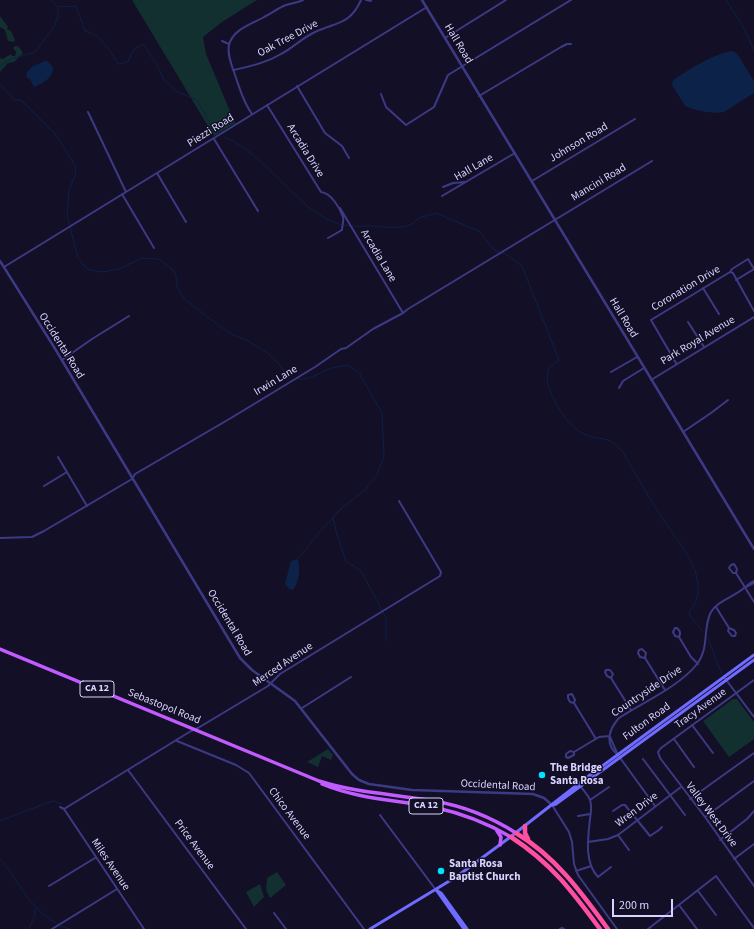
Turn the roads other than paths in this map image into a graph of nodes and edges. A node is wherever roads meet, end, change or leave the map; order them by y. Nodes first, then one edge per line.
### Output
1 (303, 0) edge
2 (361, 0) edge
3 (366, 0) edge
4 (422, 0) edge
5 (506, 0) edge
6 (571, 0) edge
7 (372, 1) dead end
8 (427, 7) junction
9 (445, 38) junction
10 (222, 41) dead end
11 (230, 44) junction
12 (571, 44) dead end
13 (462, 66) junction
14 (234, 70) junction
15 (297, 86) junction
16 (381, 94) dead end
17 (479, 96) junction
18 (267, 105) junction
19 (88, 112) dead end
20 (252, 114) junction
21 (635, 119) dead end
22 (214, 139) junction
23 (515, 153) junction
24 (349, 158) dead end
25 (652, 161) dead end
26 (157, 173) junction
27 (532, 181) junction
28 (466, 182) junction
29 (443, 186) dead end
30 (126, 192) junction
31 (122, 194) junction
32 (442, 196) dead end
33 (340, 208) dead end
34 (258, 211) dead end
35 (554, 220) junction
36 (186, 222) dead end
37 (328, 238) dead end
38 (154, 248) dead end
39 (0, 261) edge
40 (4, 267) junction
41 (754, 269) edge
42 (730, 272) junction
43 (736, 280) junction
44 (703, 288) junction
45 (754, 311) edge
46 (403, 313) junction
47 (719, 314) dead end
48 (129, 316) dead end
49 (754, 317) edge
50 (688, 322) dead end
51 (704, 346) junction
52 (637, 357) junction
53 (62, 360) junction
54 (676, 363) junction
55 (644, 368) junction
56 (611, 372) dead end
57 (651, 380) junction
58 (619, 388) dead end
59 (728, 400) dead end
60 (683, 432) junction
61 (58, 458) dead end
62 (67, 472) junction
63 (132, 479) junction
64 (44, 486) dead end
65 (399, 501) dead end
66 (87, 506) junction
67 (0, 538) edge
68 (754, 549) edge
69 (736, 573) junction
70 (754, 582) edge
71 (745, 588) junction
72 (754, 602) edge
73 (716, 607) junction
74 (729, 628) junction
75 (679, 637) junction
76 (0, 649) edge
77 (754, 655) edge
78 (645, 658) junction
79 (754, 660) edge
80 (698, 664) junction
81 (351, 678) dead end
82 (611, 678) junction
83 (725, 679) junction
84 (754, 680) edge
85 (271, 683) junction
86 (665, 690) junction
87 (736, 693) junction
88 (574, 703) junction
89 (302, 708) junction
90 (631, 710) junction
91 (754, 718) edge
92 (692, 725) junction
93 (195, 730) junction
94 (609, 736) junction
95 (674, 738) junction
96 (596, 739) junction
97 (176, 741) junction
98 (574, 752) junction
99 (658, 752) joint
100 (713, 753) dead end
101 (754, 753) edge
102 (619, 756) junction
103 (643, 759) dead end
104 (694, 767) dead end
105 (128, 770) junction
106 (299, 773) junction
107 (754, 781) edge
108 (581, 787) junction
109 (609, 787) dead end
110 (681, 787) junction
111 (670, 795) junction
112 (690, 799) junction
113 (590, 800) junction
114 (552, 805) junction
115 (655, 806) junction
116 (60, 807) dead end
117 (64, 809) junction
118 (613, 811) dead end
119 (754, 811) edge
120 (591, 814) junction
121 (380, 815) dead end
122 (685, 815) dead end
123 (578, 816) dead end
124 (705, 817) junction
125 (477, 820) junction
126 (638, 821) junction
127 (526, 826) junction
128 (662, 826) dead end
129 (516, 833) junction
130 (618, 835) junction
131 (511, 837) junction
132 (720, 840) junction
133 (588, 842) junction
134 (532, 843) junction
135 (754, 844) edge
136 (500, 845) junction
137 (629, 850) dead end
138 (95, 858) junction
139 (734, 859) junction
140 (591, 866) junction
141 (611, 867) dead end
142 (576, 871) junction
143 (49, 886) dead end
144 (754, 886) edge
145 (117, 889) junction
146 (436, 890) junction
147 (698, 891) junction
148 (679, 905) junction
149 (274, 913) dead end
150 (716, 915) dead end
151 (754, 928) edge
152 (52, 929) edge
153 (144, 929) edge
154 (246, 929) edge
155 (286, 929) edge
156 (364, 929) edge
157 (370, 929) edge
158 (464, 929) edge
159 (467, 929) edge
160 (560, 929) edge
161 (564, 929) edge
162 (600, 929) edge
163 (608, 929) edge
164 (617, 929) edge
165 (648, 929) edge
166 (697, 929) edge

1 - 11 street
2 - 14 street, Oak Tree Drive
3 - 7 street
4 - 8 street, Hall Road
5 - 9 street
6 - 13 street
8 - 9 street, Hall Road
8 - 15 street, Piezzi Road
9 - 13 street, Hall Road
10 - 11 street
11 - 14 street
12 - 17 street
13 - 16 street
13 - 17 street, Hall Road
14 - 20 street
15 - 18 street, Piezzi Road
15 - 24 street
17 - 23 street, Hall Road
18 - 20 street, Piezzi Road
18 - 37 street, Arcadia Drive
19 - 30 street
20 - 22 street, Piezzi Road
21 - 27 street, Johnson Road
22 - 26 street, Piezzi Road
22 - 34 street
23 - 27 street, Hall Road
23 - 28 street, Hall Lane
25 - 35 street, Mancini Road
26 - 30 street, Piezzi Road
26 - 36 street
27 - 35 street, Hall Road
28 - 29 street
28 - 32 street, Hall Lane
30 - 31 street, Piezzi Road
31 - 38 street
31 - 40 street, Piezzi Road
33 - 46 street, Arcadia Lane
35 - 46 street, Irwin Lane
35 - 52 street, Hall Road
39 - 40 street, Occidental Road
40 - 53 street, Occidental Road
41 - 42 street, Coronation Drive
41 - 43 street
42 - 43 street
42 - 44 street, Coronation Drive
43 - 45 street
44 - 47 street
44 - 54 street, Coronation Drive
46 - 63 street, Irwin Lane
48 - 53 street
49 - 51 street, Park Royal Avenue
50 - 51 street
51 - 54 street, Park Royal Avenue
52 - 55 street, Hall Road
52 - 56 street
53 - 63 street, Occidental Road
54 - 57 street, Park Royal Avenue
55 - 57 street, Hall Road
55 - 58 street
57 - 60 street, Hall Road
59 - 60 street
60 - 68 street, Hall Road
61 - 62 street
62 - 64 street
62 - 66 street
63 - 66 street, Irwin Lane
63 - 85 street, Occidental Road
65 - 85 street, Merced Avenue
66 - 67 street, Irwin Lane
69 - 69 street
69 - 71 street
70 - 71 street, Countryside Drive
71 - 72 street
71 - 73 street, Countryside Drive
73 - 74 street
73 - 80 street, Countryside Drive
74 - 74 street
75 - 75 street
75 - 80 street
76 - 93 main road, Sebastopol Road / CA 12
77 - 83 main road, Fulton Road
78 - 78 street
78 - 86 street
79 - 83 main road, Fulton Road
80 - 86 street, Countryside Drive
81 - 89 street
82 - 82 street
82 - 90 street
83 - 87 street
83 - 102 main road, Fulton Road
84 - 87 street, Tracy Avenue
85 - 89 street, Occidental Road
85 - 93 street, Merced Avenue
86 - 90 street, Countryside Drive
87 - 91 street
87 - 92 street, Tracy Avenue
88 - 88 street
88 - 96 street
89 - 114 street, Occidental Road
90 - 94 street, Countryside Drive
92 - 95 street, Tracy Avenue
92 - 100 street
93 - 97 street, Merced Avenue
93 - 106 main road, Sebastopol Road / CA 12
94 - 96 street
94 - 102 street
95 - 99 street, Tracy Avenue
95 - 104 street
96 - 98 street
97 - 105 street, Merced Avenue
97 - 156 street, Chico Avenue
98 - 98 street
99 - 110 street, Valley West Drive
101 - 112 street
102 - 108 main road, Fulton Road
102 - 114 main road, Fulton Road
102 - 115 street
103 - 111 street, Wren Drive
105 - 117 street, Merced Avenue
105 - 154 street, Price Avenue
106 - 125 main road, Sebastopol Road / CA 12
106 - 129 main road, Sebastopol Road / CA 12
107 - 124 street
108 - 113 street
108 - 114 main road, Fulton Road
109 - 113 street
110 - 111 street, Wren Drive
110 - 112 street, Valley West Drive
111 - 115 street, Wren Drive
111 - 122 street, Wren Drive
112 - 124 street, Valley West Drive
113 - 120 street
114 - 127 main road, Fulton Road
114 - 142 street, Occidental Road
115 - 126 street, Wren Drive
116 - 117 street
117 - 138 street, Miles Avenue
118 - 126 street
119 - 132 street
120 - 123 street
120 - 133 street
121 - 146 street
124 - 132 street, Valley West Drive
125 - 131 main road, Sebastopol Road / CA 12
125 - 136 main road
126 - 128 street
126 - 130 street, Wren Drive
127 - 129 main road, Fulton Road
127 - 134 highway
129 - 131 main road, Fulton Road
129 - 134 highway, CA 12
130 - 133 street, Wren Drive
130 - 137 street
131 - 136 main road, Fulton Road
131 - 162 highway, CA 12
132 - 139 street, Valley West Drive
133 - 140 street
134 - 163 highway, CA 12
135 - 139 street
136 - 146 main road, Fulton Road
138 - 143 street
138 - 145 street, Miles Avenue
139 - 144 street, Valley West Drive
140 - 141 street
140 - 142 street
142 - 164 street, Occidental Road
145 - 152 street
145 - 153 street, Miles Avenue
146 - 157 main road, Fulton Road
146 - 158 main road
146 - 159 main road
147 - 148 street
147 - 150 street
147 - 151 street
148 - 165 street
148 - 166 street
149 - 155 street
160 - 161 street

